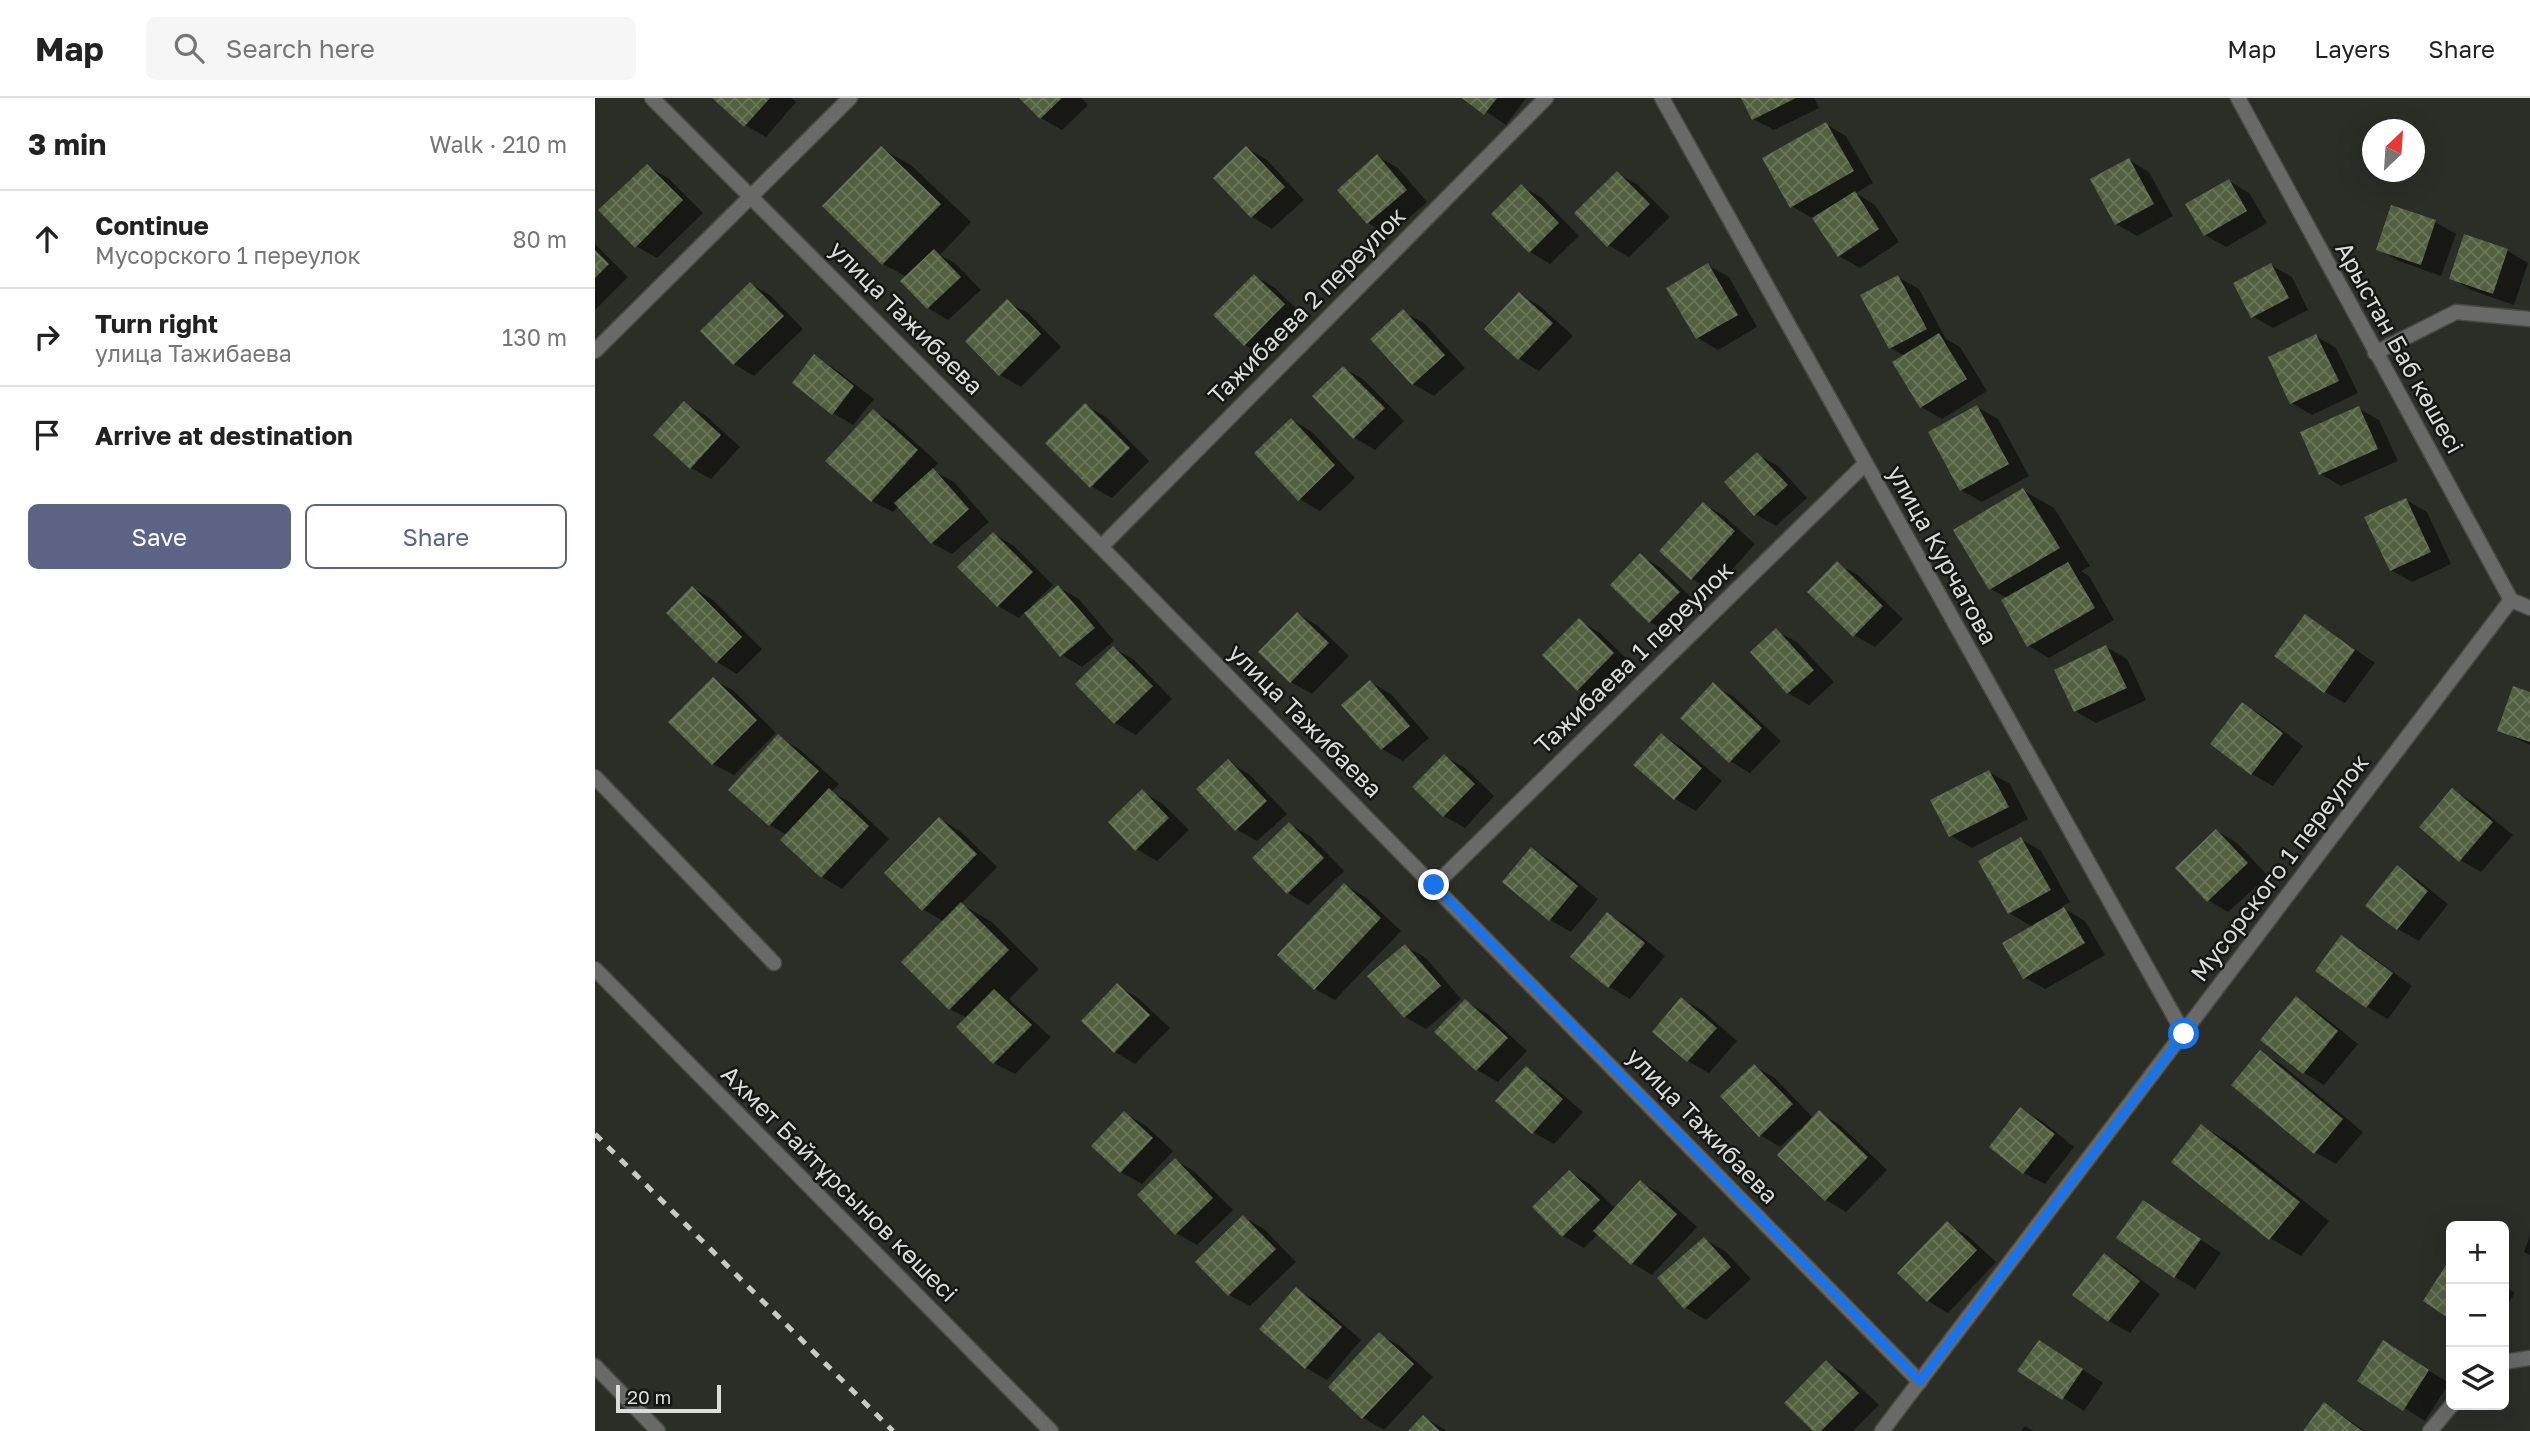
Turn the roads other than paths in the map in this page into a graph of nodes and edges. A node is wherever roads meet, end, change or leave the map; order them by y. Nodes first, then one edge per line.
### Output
1 (652, 98) edge
2 (850, 98) edge
3 (1546, 98) edge
4 (1662, 98) edge
5 (2238, 98) edge
6 (751, 195) junction
7 (2530, 319) edge
8 (595, 351) edge
9 (2375, 353) junction
10 (1865, 464) junction
11 (1101, 547) junction
12 (2511, 600) junction
13 (2530, 608) edge
14 (595, 777) edge
15 (1434, 885) junction
16 (773, 963) dead end
17 (595, 969) edge
18 (2184, 1034) junction
19 (2530, 1358) edge
20 (2509, 1361) edge
21 (595, 1366) edge
22 (1920, 1381) junction
23 (2448, 1410) edge
24 (658, 1431) edge
25 (1051, 1431) edge
26 (1882, 1431) edge
27 (2430, 1431) edge

1 - 6 street, улица Тажибаева
2 - 6 street
3 - 11 street, Тажибаева 2 переулок
4 - 10 street, улица Курчатова
5 - 9 street, Арыстан Баб көшесі
6 - 8 street
6 - 11 street, улица Тажибаева
7 - 9 street
9 - 12 street, Арыстан Баб көшесі
10 - 15 street, Тажибаева 1 переулок
10 - 18 street, улица Курчатова
11 - 15 street, улица Тажибаева
12 - 13 street
12 - 18 street, Мусорского 1 переулок
14 - 16 street
15 - 22 street, улица Тажибаева
17 - 25 street, Ахмет Байтұрсынов көшесі
18 - 22 street, Мусорского 1 переулок
19 - 20 street
21 - 24 street
22 - 26 street, Мусорского 1 переулок
23 - 27 street

